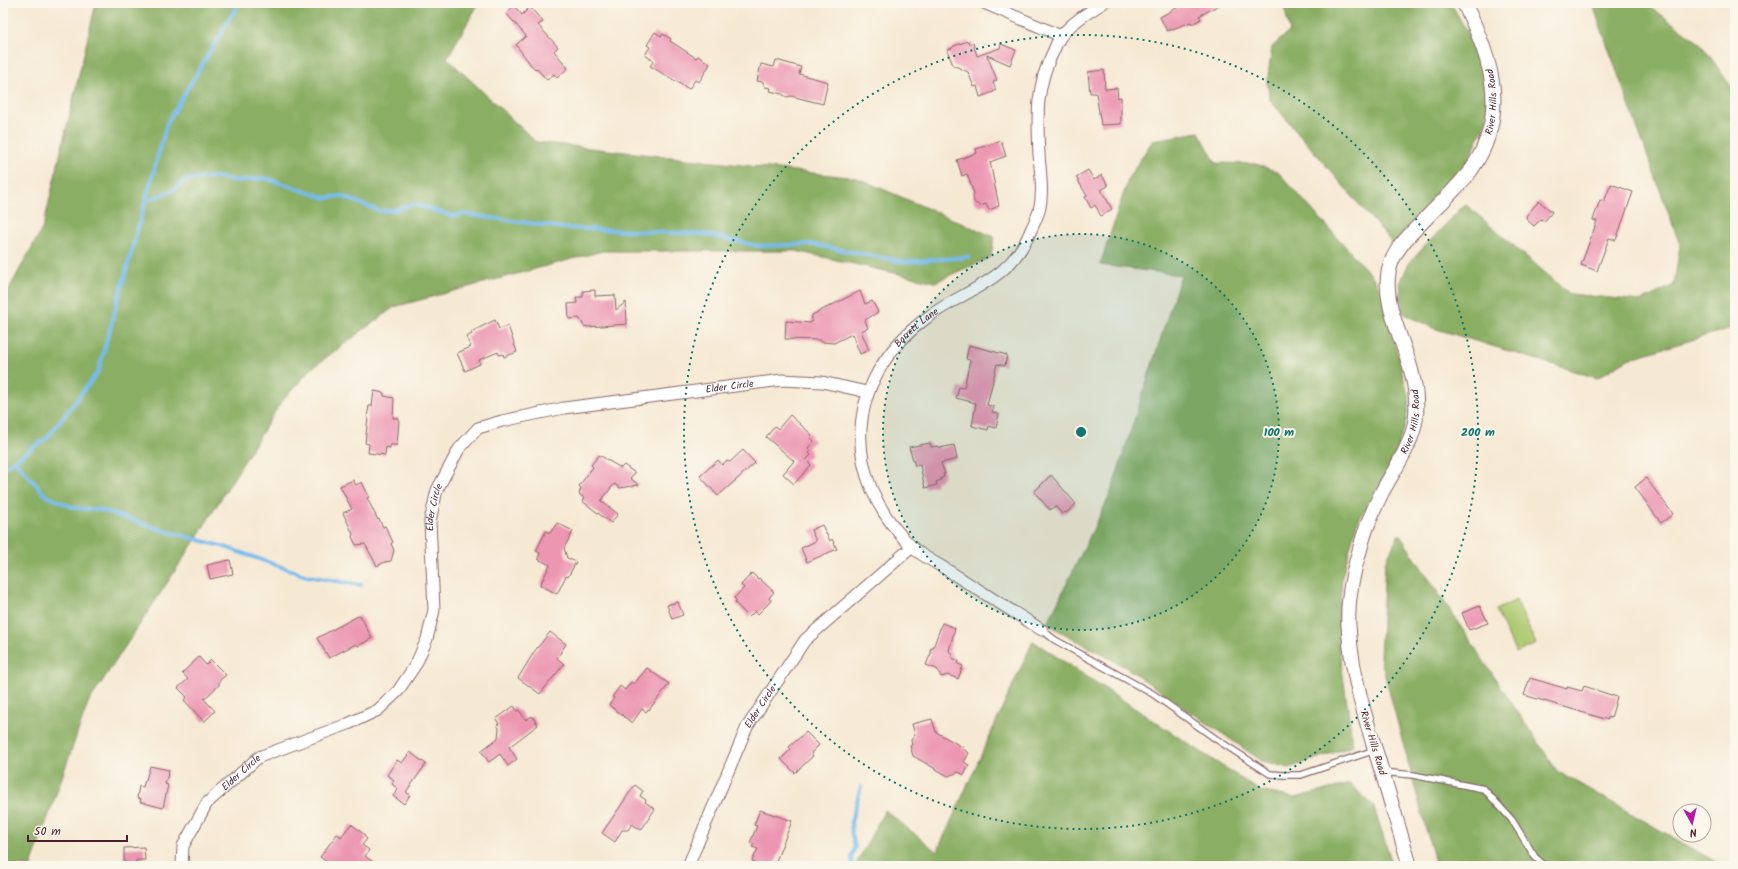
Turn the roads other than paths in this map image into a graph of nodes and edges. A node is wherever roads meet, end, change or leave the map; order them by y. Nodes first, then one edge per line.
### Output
1 (984, 3) edge
2 (1103, 3) edge
3 (1464, 3) edge
4 (1061, 36) junction
5 (867, 392) junction
6 (912, 547) junction
7 (1042, 630) joint
8 (1375, 750) junction
9 (1382, 772) junction
10 (182, 866) edge
11 (688, 866) edge
12 (1410, 866) edge
13 (1545, 866) edge

1 - 4 street
2 - 4 street, Barrett Lane
3 - 8 street, River Hills Road
4 - 5 street, Barrett Lane
5 - 6 street, Barrett Lane
5 - 10 street, Elder Circle
6 - 7 street, Barrett Lane
6 - 11 street, Elder Circle
7 - 8 lane
8 - 9 street, River Hills Road
9 - 12 street, River Hills Road
9 - 13 lane

